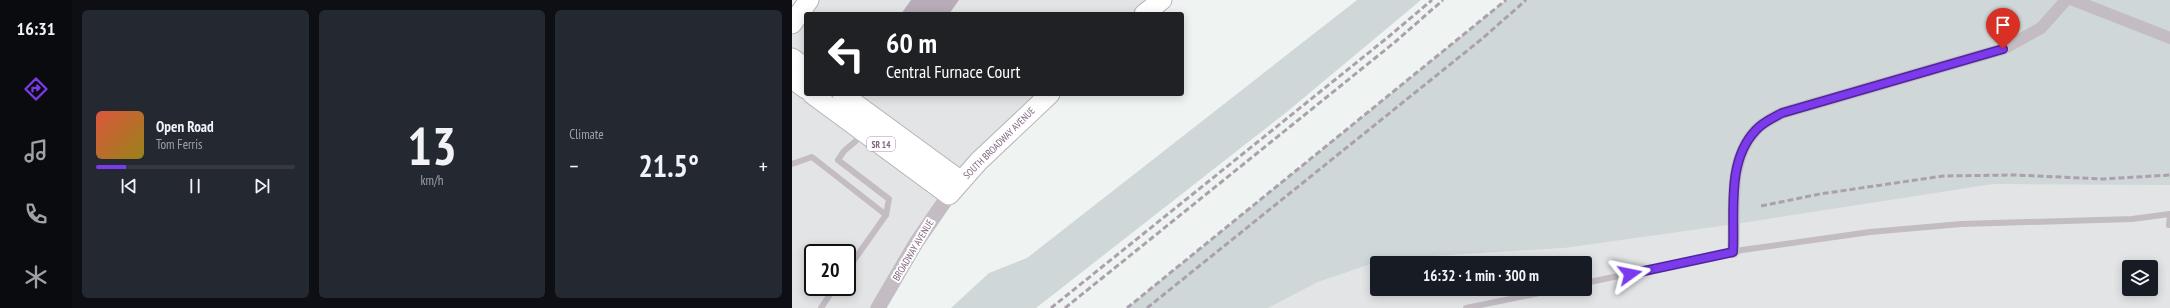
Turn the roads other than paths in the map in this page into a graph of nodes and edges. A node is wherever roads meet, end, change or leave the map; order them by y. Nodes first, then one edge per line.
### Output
1 (809, 0) edge
2 (1162, 0) edge
3 (2066, 0) edge
4 (2073, 0) edge
5 (1147, 12) edge
6 (792, 24) edge
7 (2170, 38) edge
8 (792, 58) edge
9 (804, 67) edge
10 (792, 79) edge
11 (804, 88) edge
12 (815, 96) edge
13 (844, 96) edge
14 (1048, 96) edge
15 (866, 133) junction
16 (792, 164) edge
17 (955, 188) junction
18 (2170, 214) edge
19 (886, 215) junction
20 (2169, 225) dead end
21 (1733, 252) junction
22 (856, 257) edge
23 (1592, 282) edge
24 (829, 296) edge
25 (1525, 296) edge
26 (820, 308) edge
27 (878, 308) edge
28 (1466, 308) edge

1 - 6 main road
2 - 5 main road
3 - 21 street
4 - 7 street
8 - 9 main road
10 - 11 main road
12 - 15 main road, SR 14
13 - 17 main road, SR 14
14 - 17 main road, SOUTH BROADWAY AVENUE
15 - 17 main road, SR 14
15 - 19 lane
16 - 19 lane
17 - 27 street, BROADWAY AVENUE
18 - 20 lane
18 - 21 lane
19 - 22 lane
21 - 23 lane
24 - 26 lane
25 - 28 lane

